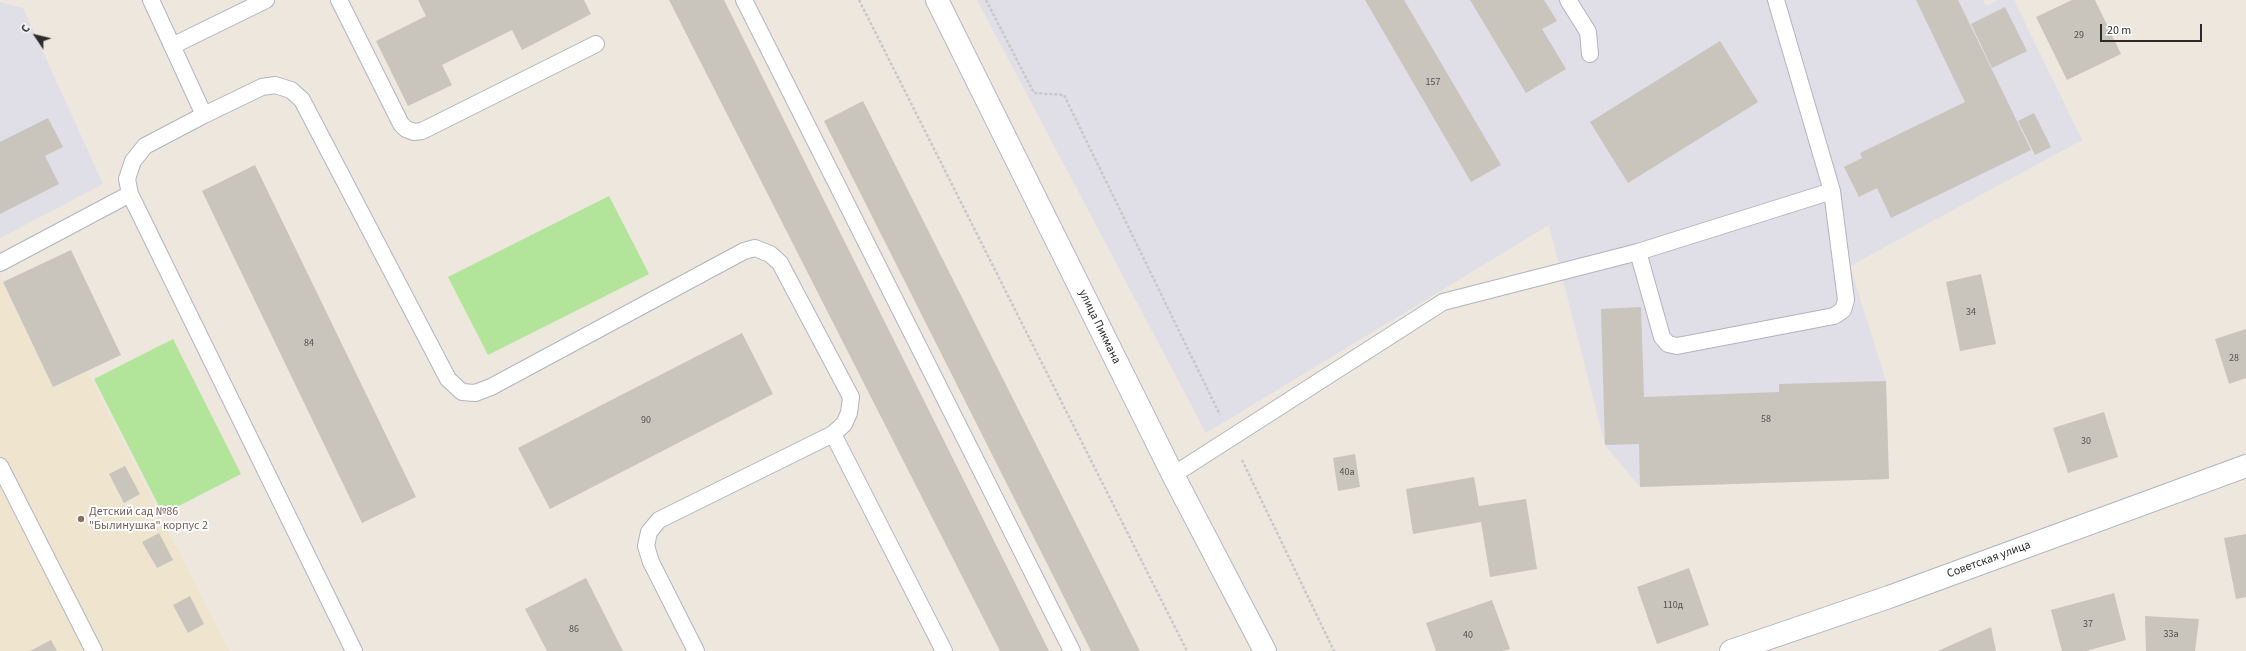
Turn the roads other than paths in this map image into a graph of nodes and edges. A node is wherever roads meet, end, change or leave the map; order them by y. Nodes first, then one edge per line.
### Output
1 (151, 0) edge
2 (266, 0) edge
3 (339, 0) edge
4 (744, 0) edge
5 (937, 0) edge
6 (1568, 0) edge
7 (1776, 0) edge
8 (596, 44) dead end
9 (172, 46) junction
10 (1590, 54) dead end
11 (204, 115) junction
12 (1832, 191) junction
13 (130, 194) junction
14 (1638, 252) junction
15 (0, 263) edge
16 (833, 434) junction
17 (0, 466) edge
18 (2246, 466) edge
19 (1173, 475) junction
20 (94, 651) edge
21 (354, 651) edge
22 (696, 651) edge
23 (944, 651) edge
24 (1072, 651) edge
25 (1265, 651) edge
26 (1731, 651) edge

1 - 9 lane
2 - 9 lane
3 - 8 lane
4 - 24 lane
5 - 19 street, улица Пикмана
6 - 10 lane
7 - 12 lane
9 - 11 lane
11 - 13 lane
11 - 16 lane
12 - 14 lane
12 - 14 lane
13 - 15 lane
13 - 21 lane
14 - 19 lane
16 - 22 lane
16 - 23 lane
17 - 20 lane
18 - 26 street, Советская улица
19 - 25 street, улица Пикмана

